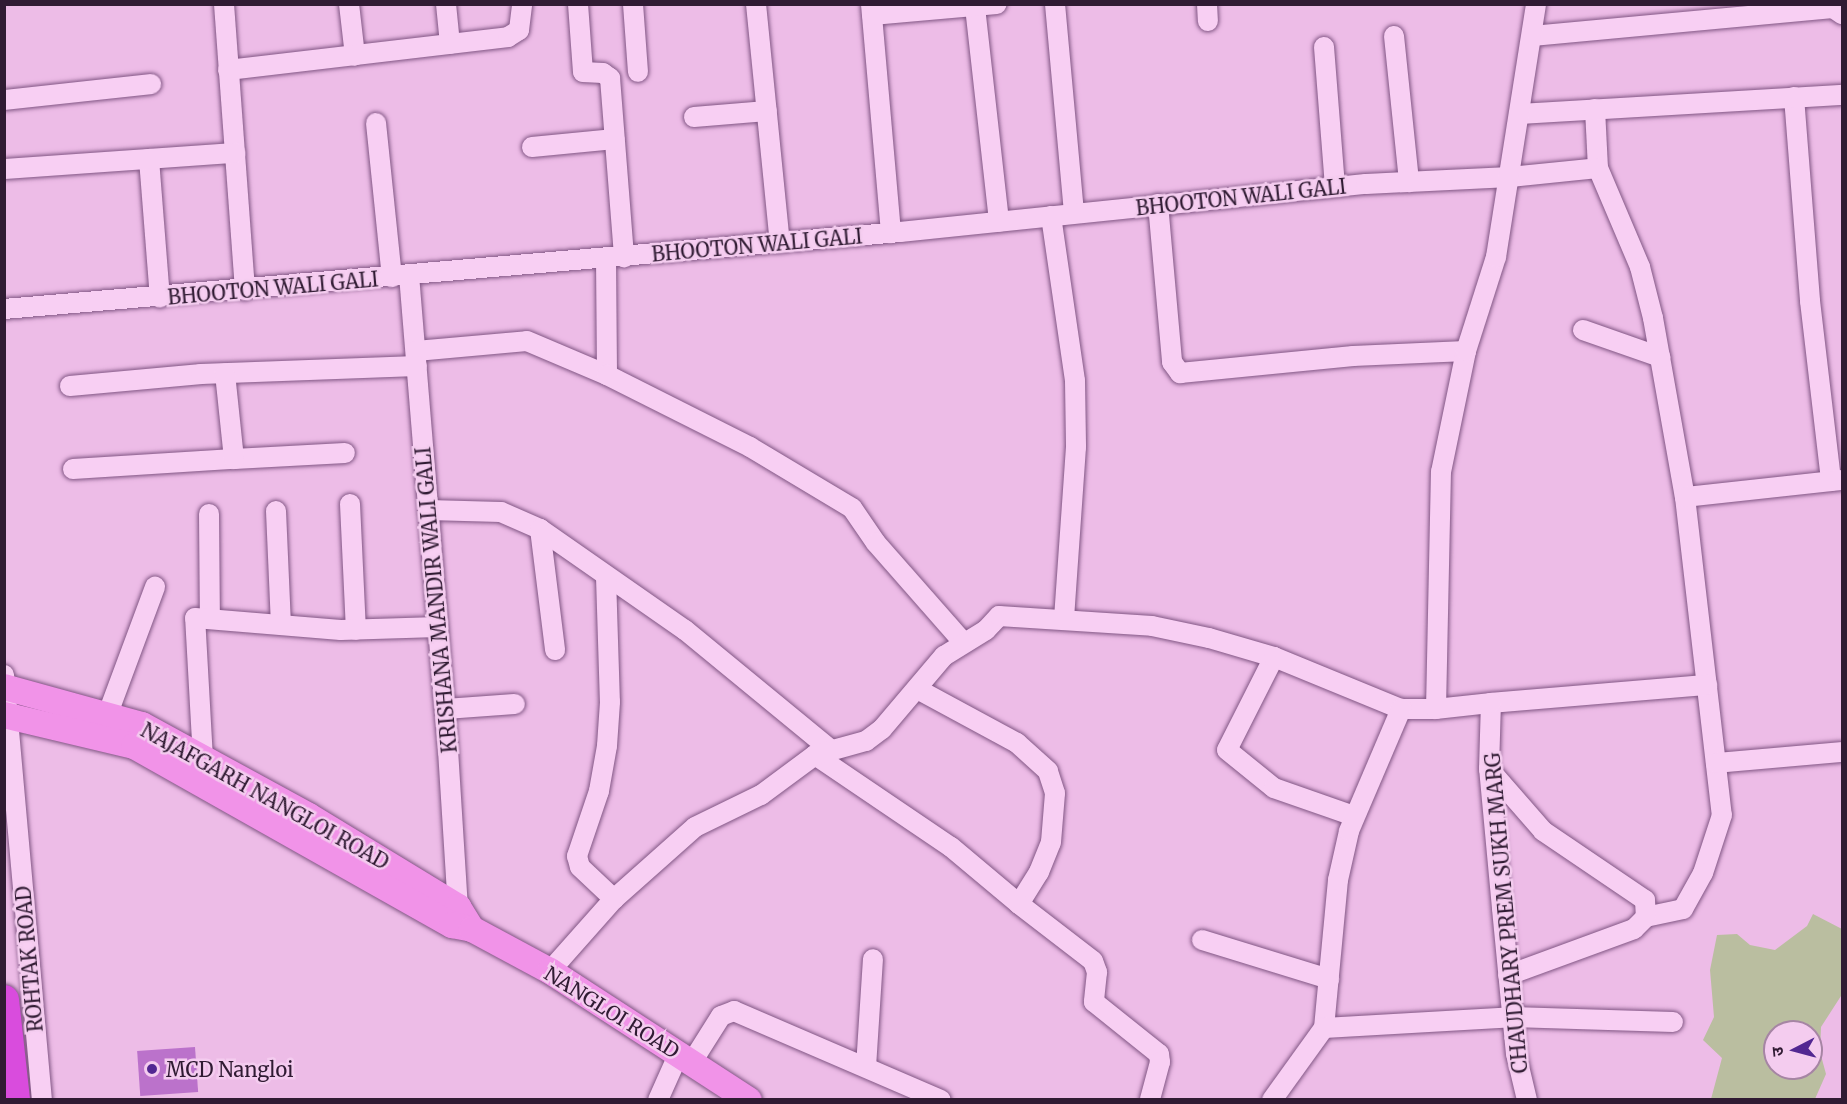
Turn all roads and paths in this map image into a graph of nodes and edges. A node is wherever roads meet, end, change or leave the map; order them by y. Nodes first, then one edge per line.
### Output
1 (224, 4) edge
2 (349, 4) edge
3 (446, 4) edge
4 (578, 4) edge
5 (633, 4) edge
6 (756, 4) edge
7 (997, 4) edge
8 (1055, 4) edge
9 (1536, 4) edge
10 (522, 5) edge
11 (975, 7) junction
12 (871, 10) edge
13 (1842, 14) edge
14 (1394, 36) dead end
15 (1532, 36) junction
16 (450, 44) junction
17 (1324, 47) dead end
18 (355, 56) junction
19 (228, 70) junction
20 (638, 72) dead end
21 (151, 84) dead end
22 (1842, 95) edge
23 (1794, 97) junction
24 (4, 100) edge
25 (1594, 109) junction
26 (767, 111) junction
27 (1521, 114) junction
28 (694, 117) dead end
29 (376, 123) dead end
30 (615, 140) junction
31 (532, 147) dead end
32 (235, 153) junction
33 (149, 159) junction
34 (1598, 168) junction
35 (4, 170) edge
36 (1510, 177) junction
37 (1409, 182) junction
38 (1335, 187) junction
39 (1158, 204) junction
40 (1074, 213) junction
41 (1051, 216) junction
42 (999, 222) junction
43 (891, 233) junction
44 (780, 243) junction
45 (615, 257) junction
46 (401, 276) junction
47 (245, 290) junction
48 (160, 298) junction
49 (4, 309) edge
50 (1583, 330) dead end
51 (1466, 351) junction
52 (1660, 357) junction
53 (416, 358) junction
54 (225, 373) junction
55 (607, 375) junction
56 (70, 386) dead end
57 (345, 453) dead end
58 (234, 459) junction
59 (73, 469) dead end
60 (1837, 480) edge
61 (1685, 497) junction
62 (350, 504) dead end
63 (428, 510) junction
64 (276, 511) dead end
65 (209, 514) dead end
66 (540, 529) junction
67 (606, 577) junction
68 (155, 587) dead end
69 (210, 619) junction
70 (1064, 620) junction
71 (281, 624) junction
72 (438, 627) junction
73 (356, 630) junction
74 (963, 642) junction
75 (555, 650) dead end
76 (1274, 657) junction
77 (5, 683) edge
78 (1707, 685) junction
79 (917, 689) junction
80 (1491, 703) junction
81 (515, 704) dead end
82 (445, 709) junction
83 (1436, 709) junction
84 (1401, 710) junction
85 (6, 715) edge
86 (107, 716) junction
87 (823, 752) junction
88 (1842, 752) edge
89 (203, 759) junction
90 (1716, 763) junction
91 (1489, 769) junction
92 (1354, 816) junction
93 (614, 899) junction
94 (1019, 904) junction
95 (1646, 917) junction
96 (461, 920) junction
97 (1202, 940) dead end
98 (873, 959) dead end
99 (550, 971) junction
100 (1508, 975) junction
101 (1329, 979) junction
102 (4, 1000) edge
103 (1512, 1017) junction
104 (1673, 1022) dead end
105 (1324, 1028) junction
106 (685, 1058) junction
107 (866, 1067) junction
108 (15, 1100) edge
109 (42, 1100) edge
110 (658, 1100) edge
111 (749, 1100) edge
112 (940, 1100) edge
113 (1150, 1100) edge
114 (1272, 1100) edge
115 (1527, 1100) edge

1 - 19 street
2 - 18 street
3 - 16 street
4 - 30 street
5 - 20 street
6 - 26 street
7 - 11 street
8 - 40 street
9 - 15 street
10 - 16 street
11 - 12 street
11 - 42 street
12 - 43 street
13 - 15 street
14 - 37 street
15 - 27 street
16 - 18 street
17 - 38 street
18 - 19 street
19 - 32 street
21 - 24 street
22 - 23 street
23 - 25 street
23 - 60 street
25 - 27 street
25 - 34 street
26 - 28 street
26 - 44 street
27 - 36 street
29 - 46 street, KRISHANA MANDIR WALI GALI
30 - 31 street
30 - 45 street
32 - 33 street
32 - 47 street
33 - 35 street
33 - 48 street
34 - 36 street, BHOOTON WALI GALI
34 - 52 street
36 - 37 street, BHOOTON WALI GALI
36 - 51 street
37 - 38 street, BHOOTON WALI GALI
38 - 39 street, BHOOTON WALI GALI
39 - 40 street, BHOOTON WALI GALI
39 - 51 street
40 - 41 street, BHOOTON WALI GALI
41 - 42 street, BHOOTON WALI GALI
41 - 70 street
42 - 43 street, BHOOTON WALI GALI
43 - 44 street, BHOOTON WALI GALI
44 - 45 street, BHOOTON WALI GALI
45 - 46 street, BHOOTON WALI GALI
45 - 55 street
46 - 47 street, BHOOTON WALI GALI
46 - 53 street, KRISHANA MANDIR WALI GALI
47 - 48 street, BHOOTON WALI GALI
48 - 49 street, BHOOTON WALI GALI
50 - 52 street
51 - 83 street
52 - 61 street
53 - 54 street
53 - 55 street
53 - 63 street, KRISHANA MANDIR WALI GALI
54 - 56 street
54 - 58 street
55 - 74 street
57 - 58 street
58 - 59 street
60 - 61 street
61 - 78 street
62 - 73 street
63 - 66 street
63 - 72 street, KRISHANA MANDIR WALI GALI
64 - 71 street
65 - 69 street
66 - 67 street
66 - 75 street
67 - 87 street
67 - 93 street
68 - 86 street
69 - 71 street
69 - 89 street
70 - 74 street
70 - 76 street
71 - 73 street
72 - 73 street
72 - 82 street, KRISHANA MANDIR WALI GALI
74 - 79 street
76 - 84 street
76 - 92 street
77 - 85 street, ROHTAK ROAD
77 - 86 main road, NAJAFGARH NANGLOI ROAD
78 - 80 street
78 - 90 street
79 - 87 street
79 - 94 street
80 - 83 street
80 - 91 street, CHAUDHARY PREM SUKH MARG
81 - 82 street
82 - 96 street, KRISHANA MANDIR WALI GALI
83 - 84 street
84 - 92 street
85 - 96 main road
85 - 109 street, ROHTAK ROAD
86 - 89 main road, NAJAFGARH NANGLOI ROAD
87 - 93 street
87 - 94 street
88 - 90 street
89 - 96 main road, NAJAFGARH NANGLOI ROAD
90 - 95 street
91 - 95 street
91 - 100 street, CHAUDHARY PREM SUKH MARG
92 - 101 street
93 - 99 street
94 - 113 street
95 - 100 street
96 - 99 main road, NANGLOI ROAD
97 - 101 street
98 - 107 street
99 - 106 main road, NANGLOI ROAD
100 - 103 street, CHAUDHARY PREM SUKH MARG
101 - 105 street
102 - 108 highway
103 - 104 street
103 - 105 street
103 - 115 street, CHAUDHARY PREM SUKH MARG
105 - 114 street
106 - 107 street
106 - 110 street
106 - 111 main road, NANGLOI ROAD
107 - 112 street

